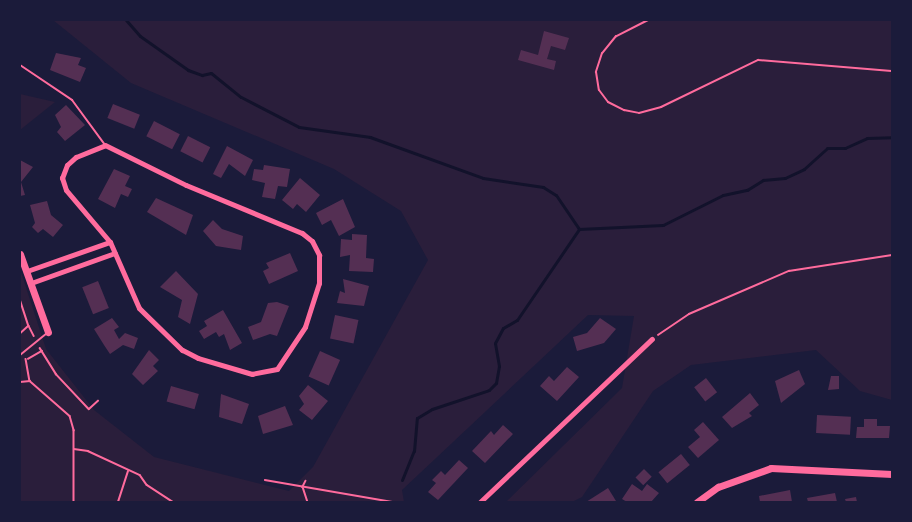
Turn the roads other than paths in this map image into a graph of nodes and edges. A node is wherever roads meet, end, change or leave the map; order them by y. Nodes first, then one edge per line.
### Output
1 (648, 20) edge
2 (20, 65) edge
3 (892, 71) edge
4 (105, 145) junction
5 (110, 242) junction
6 (115, 253) junction
7 (20, 254) edge
8 (27, 271) junction
9 (31, 283) junction
10 (48, 332) joint
11 (652, 339) road end
12 (21, 354) edge
13 (892, 474) edge
14 (480, 502) edge
15 (697, 502) edge

1 - 3 lane
2 - 4 lane
4 - 5 street
4 - 6 street
5 - 6 street
5 - 8 street
6 - 9 street
7 - 8 street
8 - 9 street
9 - 10 street
10 - 12 lane
11 - 14 street
13 - 15 street

